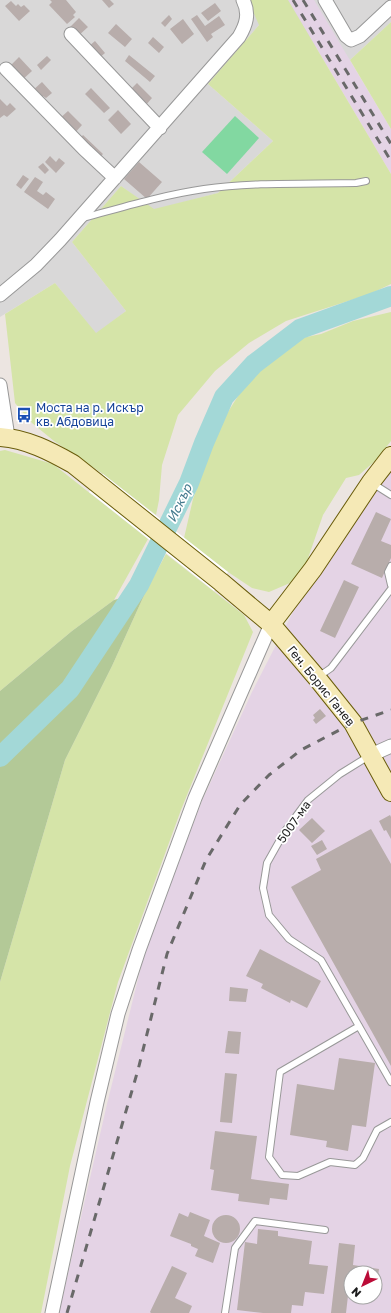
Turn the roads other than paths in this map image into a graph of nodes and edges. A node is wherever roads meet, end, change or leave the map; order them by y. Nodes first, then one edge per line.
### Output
1 (243, 0) edge
2 (325, 0) edge
3 (391, 7) edge
4 (71, 34) dead end
5 (6, 69) dead end
6 (160, 128) junction
7 (115, 178) junction
8 (366, 181) dead end
9 (80, 219) junction
10 (0, 295) edge
11 (0, 385) edge
12 (4, 437) edge
13 (391, 456) edge
14 (371, 482) junction
15 (391, 495) edge
16 (391, 566) edge
17 (391, 585) edge
18 (391, 589) edge
19 (271, 624) junction
20 (317, 678) junction
21 (391, 746) edge
22 (371, 755) junction
23 (391, 792) edge
24 (359, 1026) junction
25 (391, 1082) edge
26 (391, 1122) edge
27 (325, 1230) dead end
28 (52, 1313) edge
29 (225, 1313) edge

1 - 6 street
2 - 3 street
4 - 6 street
5 - 7 street
6 - 7 street
7 - 9 street
8 - 9 lane
9 - 10 street
11 - 12 street
12 - 19 street, Ген. Борис Ганев
13 - 14 street
14 - 15 lane
14 - 19 street
16 - 17 lane
18 - 20 lane
19 - 20 street, Ген. Борис Ганев
19 - 28 street
20 - 22 street, Ген. Борис Ганев
21 - 22 street
22 - 23 street, Ген. Борис Ганев
22 - 24 lane, 5007-ма
24 - 25 lane
24 - 26 lane
27 - 29 lane

